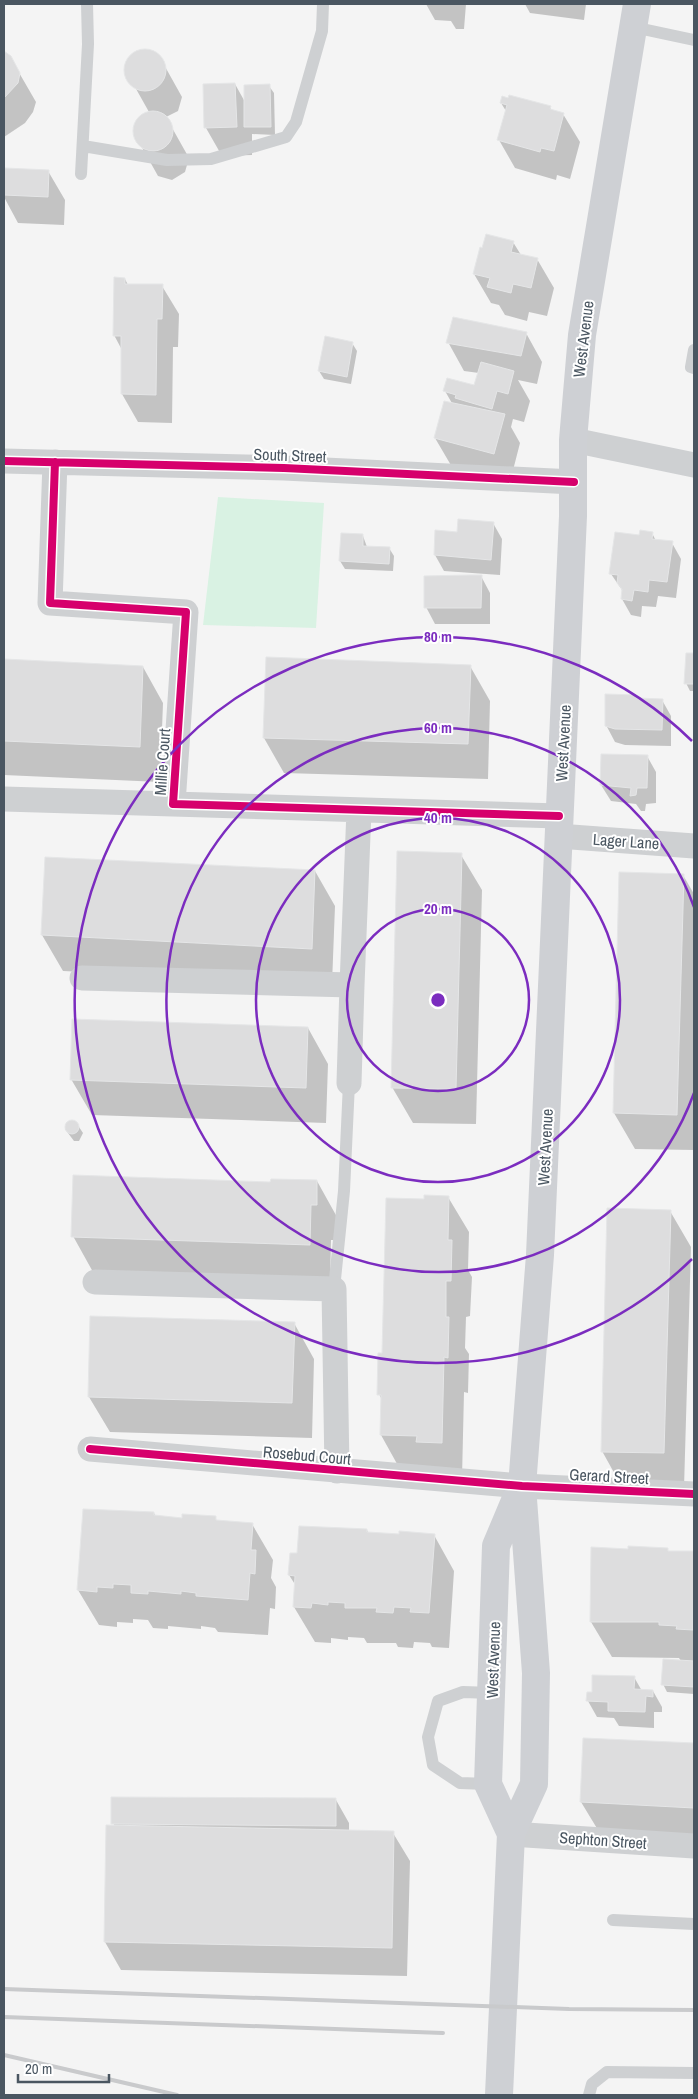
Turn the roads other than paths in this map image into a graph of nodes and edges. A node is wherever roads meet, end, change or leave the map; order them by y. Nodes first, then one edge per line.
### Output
1 (87, 4) edge
2 (323, 4) edge
3 (635, 16) edge
4 (694, 40) edge
5 (83, 146) junction
6 (81, 174) dead end
7 (694, 350) edge
8 (694, 368) edge
9 (572, 440) junction
10 (4, 461) edge
11 (55, 462) junction
12 (694, 465) edge
13 (574, 482) junction
14 (4, 799) edge
15 (173, 804) junction
16 (359, 810) junction
17 (559, 826) junction
18 (694, 846) edge
19 (82, 978) dead end
20 (352, 985) junction
21 (349, 1083) joint
22 (95, 1282) dead end
23 (334, 1289) junction
24 (90, 1448) dead end
25 (337, 1471) junction
26 (522, 1486) junction
27 (694, 1494) edge
28 (492, 1693) junction
29 (488, 1784) junction
30 (511, 1834) junction
31 (694, 1846) edge
32 (613, 1920) dead end
33 (694, 1924) edge
34 (694, 2073) edge
35 (499, 2095) edge
36 (589, 2095) edge

1 - 5 lane
2 - 5 lane
3 - 4 lane
3 - 9 main road, West Avenue
5 - 6 lane
7 - 8 lane
9 - 12 street
9 - 13 main road, West Avenue
10 - 11 street, South Street
11 - 13 street, South Street
11 - 15 street, Millie Court
13 - 17 main road, West Avenue
14 - 15 street, Millie Court
15 - 16 street, Millie Court
16 - 17 street, Millie Court
16 - 20 street
17 - 18 street, Lager Lane
17 - 26 main road, West Avenue
19 - 20 street
20 - 21 street
21 - 23 lane
22 - 23 street
23 - 25 street, Rosebud Court
24 - 25 street, Rosebud Court
25 - 26 street, Rosebud Court
26 - 27 street, Gerard Street
26 - 28 main road, West Avenue
26 - 30 main road, West Avenue
28 - 29 main road, West Avenue
28 - 29 lane
29 - 30 main road, West Avenue
30 - 31 street, Sephton Street
30 - 35 main road, West Avenue
32 - 33 lane
34 - 36 lane

